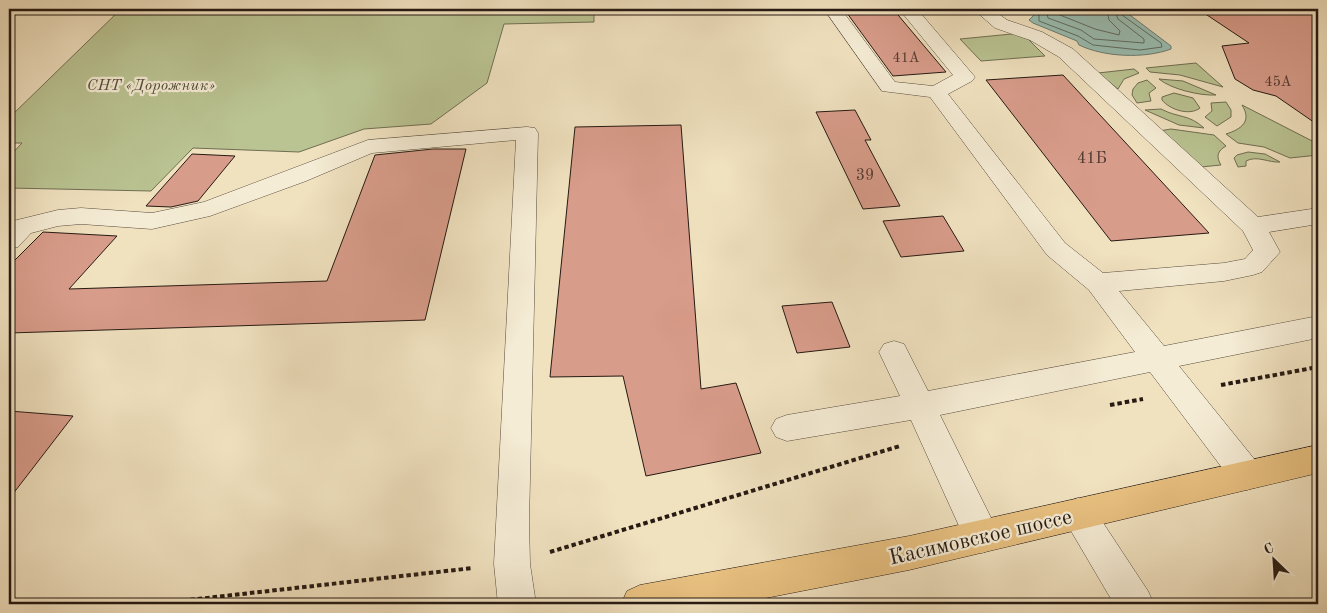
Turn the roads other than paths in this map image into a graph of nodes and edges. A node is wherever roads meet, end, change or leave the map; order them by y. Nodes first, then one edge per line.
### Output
1 (832, 9) edge
2 (908, 9) edge
3 (981, 9) edge
4 (936, 92) junction
5 (1318, 216) edge
6 (1253, 226) junction
7 (9, 241) edge
8 (1098, 283) junction
9 (1318, 327) edge
10 (894, 352) dead end
11 (1157, 360) junction
12 (919, 406) junction
13 (787, 428) dead end
14 (1318, 459) edge
15 (1247, 475) junction
16 (1078, 514) junction
17 (982, 536) junction
18 (517, 604) edge
19 (640, 604) edge
20 (1135, 604) edge

1 - 4 lane
2 - 4 lane
3 - 6 lane
4 - 8 lane
5 - 6 lane
6 - 8 lane
7 - 18 lane
8 - 11 lane
9 - 11 lane
10 - 12 lane
11 - 12 lane
11 - 15 lane
12 - 13 lane
12 - 17 lane
14 - 15 main road, Касимовское шоссе
15 - 16 main road, Касимовское шоссе
16 - 17 main road, Касимовское шоссе
16 - 20 lane
17 - 19 main road, Касимовское шоссе

